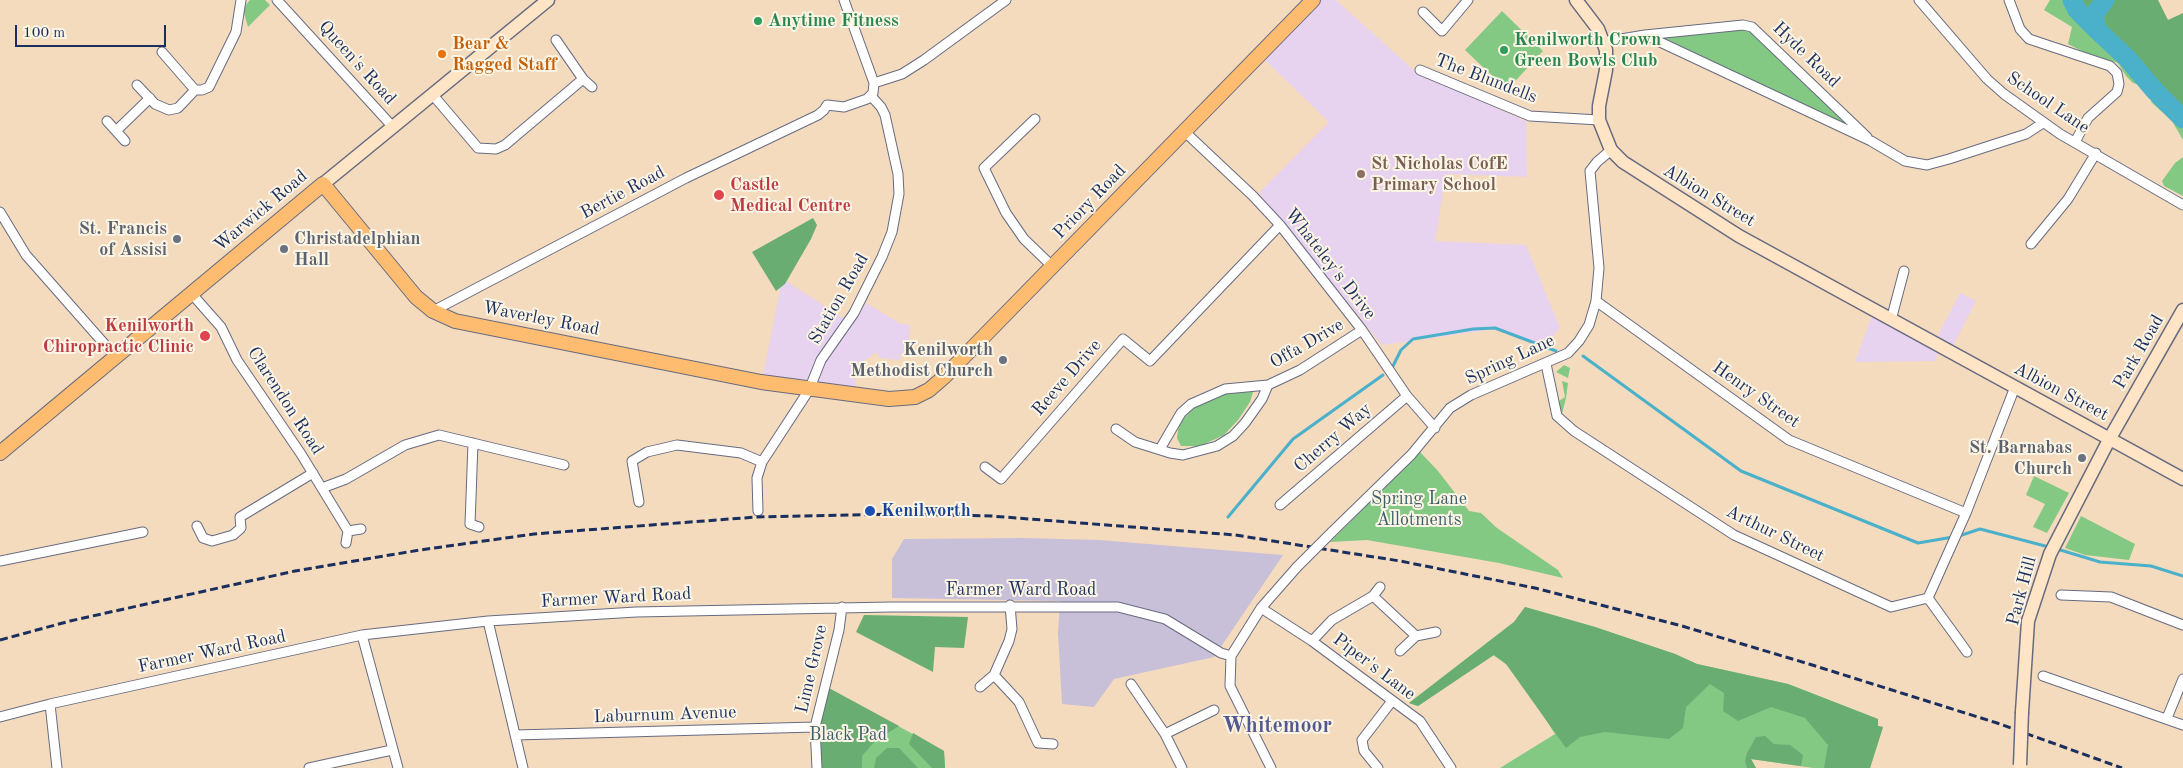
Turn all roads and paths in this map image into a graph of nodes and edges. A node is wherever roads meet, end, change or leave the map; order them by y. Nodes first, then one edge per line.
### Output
1 (241, 0) edge
2 (277, 0) edge
3 (548, 0) edge
4 (844, 0) edge
5 (1006, 0) edge
6 (1313, 0) edge
7 (1468, 0) edge
8 (1576, 0) edge
9 (1919, 0) edge
10 (2009, 0) edge
11 (1422, 12) dead end
12 (1645, 35) junction
13 (556, 40) dead end
14 (1603, 42) junction
15 (162, 52) dead end
16 (1420, 70) dead end
17 (583, 79) junction
18 (874, 83) junction
19 (137, 84) dead end
20 (592, 87) dead end
21 (195, 90) junction
22 (432, 94) junction
23 (871, 96) junction
24 (150, 98) junction
25 (1035, 119) dead end
26 (1599, 120) junction
27 (107, 121) dead end
28 (2043, 123) junction
29 (392, 126) junction
30 (116, 131) junction
31 (1185, 132) junction
32 (125, 141) dead end
33 (1871, 141) junction
34 (2075, 142) junction
35 (1612, 150) junction
36 (2096, 153) junction
37 (323, 184) junction
38 (2183, 205) edge
39 (0, 212) edge
40 (1280, 225) junction
41 (2031, 244) dead end
42 (1053, 267) junction
43 (1904, 270) dead end
44 (191, 293) junction
45 (1596, 301) junction
46 (2183, 310) edge
47 (433, 311) junction
48 (1891, 320) junction
49 (1362, 330) junction
50 (115, 356) junction
51 (1546, 364) junction
52 (1268, 384) junction
53 (2015, 387) junction
54 (808, 390) junction
55 (1407, 396) junction
56 (1435, 428) junction
57 (1116, 429) dead end
58 (2110, 438) junction
59 (473, 443) junction
60 (1160, 449) junction
61 (0, 453) edge
62 (762, 462) junction
63 (564, 465) dead end
64 (985, 467) dead end
65 (313, 473) junction
66 (2183, 479) edge
67 (322, 488) junction
68 (639, 502) dead end
69 (1280, 505) dead end
70 (758, 511) dead end
71 (1966, 513) junction
72 (197, 526) dead end
73 (479, 527) dead end
74 (361, 529) dead end
75 (348, 531) junction
76 (143, 532) dead end
77 (346, 543) dead end
78 (0, 561) edge
79 (1380, 588) dead end
80 (2061, 595) dead end
81 (1373, 596) junction
82 (1928, 598) junction
83 (1010, 606) junction
84 (842, 607) junction
85 (1261, 608) junction
86 (488, 622) junction
87 (2183, 625) edge
88 (1436, 632) dead end
89 (362, 635) junction
90 (1416, 636) junction
91 (1312, 641) junction
92 (1400, 651) dead end
93 (1967, 652) dead end
94 (1231, 656) junction
95 (994, 675) junction
96 (2043, 676) dead end
97 (2183, 679) edge
98 (1131, 684) dead end
99 (980, 687) dead end
100 (1392, 701) junction
101 (50, 704) junction
102 (1214, 710) dead end
103 (0, 717) edge
104 (2166, 718) junction
105 (2183, 725) edge
106 (815, 727) junction
107 (1165, 734) junction
108 (515, 736) junction
109 (1053, 744) dead end
110 (392, 750) junction
111 (2020, 767) edge
112 (57, 768) edge
113 (308, 768) edge
114 (398, 768) edge
115 (523, 768) edge
116 (817, 768) edge
117 (1182, 768) edge
118 (1271, 768) edge
119 (1378, 768) edge
120 (1451, 768) edge

1 - 21 street
2 - 29 street, Queen's Road
3 - 22 street, Warwick Road
4 - 18 street
5 - 18 street
6 - 31 main road, Priory Road
7 - 11 street
8 - 14 street
9 - 28 street, School Lane
10 - 34 street
12 - 14 street, Hyde Road
12 - 33 street, Hyde Road
12 - 33 street, Hyde Road
13 - 17 street
14 - 26 street, Albion Street
15 - 21 street
16 - 26 street, The Blundells
17 - 20 street
17 - 22 street
18 - 23 street
19 - 24 street
21 - 24 street
22 - 29 street, Warwick Road
23 - 47 street, Bertie Road
23 - 54 street, Station Road
24 - 30 street
25 - 42 street
26 - 35 street, Albion Street
27 - 30 street
28 - 33 street, Hyde Road
28 - 34 street, School Lane
29 - 37 street, Warwick Road
30 - 32 street
31 - 40 street, Whateley's Drive
31 - 42 main road, Priory Road
34 - 36 street, School Lane
35 - 45 street, Spring Lane
35 - 48 street, Albion Street
36 - 38 street, School Lane
36 - 41 street
37 - 44 main road, Warwick Road
37 - 47 main road, Waverley Road
39 - 50 street
40 - 49 street, Whateley's Drive
40 - 64 street, Reeve Drive
42 - 54 main road, Priory Road
43 - 48 street
44 - 50 main road, Warwick Road
44 - 65 street, Clarendon Road
45 - 51 street, Spring Lane
45 - 71 street, Henry Street
46 - 58 street, Park Road
47 - 54 main road, Waverley Road
48 - 53 street, Albion Street
49 - 52 street, Offa Drive
49 - 55 street, Whateley's Drive
50 - 61 main road, Warwick Road
51 - 56 street, Spring Lane
51 - 82 street, Arthur Street
52 - 60 street, Offa Drive
52 - 60 street, Offa Drive
53 - 58 street, Albion Street
53 - 71 street
54 - 62 street, Station Road
55 - 56 street, Whateley's Drive
55 - 69 street, Cherry Way
56 - 85 street, Spring Lane, bridge
57 - 60 street, Offa Drive
58 - 66 street, Albion Street
58 - 111 street, Park Hill, bridge
59 - 63 street
59 - 67 street
59 - 73 street
62 - 68 street
62 - 70 street
65 - 67 street, Clarendon Road
65 - 72 street
67 - 75 street, Clarendon Road
71 - 82 street
74 - 75 street
75 - 77 street
76 - 78 street
79 - 81 street
80 - 87 street
81 - 90 street
81 - 91 street
82 - 93 street
83 - 84 street, Farmer Ward Road
83 - 94 street, Farmer Ward Road
83 - 95 street
84 - 86 street, Farmer Ward Road
84 - 106 street, Lime Grove
85 - 91 street, Piper's Lane
85 - 94 street, Spring Lane
86 - 89 street, Farmer Ward Road
86 - 108 street
88 - 90 street
89 - 101 street, Farmer Ward Road
89 - 110 street
90 - 92 street
91 - 100 street, Piper's Lane
94 - 118 street
95 - 99 street
95 - 109 street
96 - 104 street
97 - 104 street
98 - 107 street
100 - 119 street
100 - 120 street, Piper's Lane
101 - 103 street, Farmer Ward Road
101 - 112 street
102 - 107 street
104 - 105 street
106 - 108 street, Laburnum Avenue
106 - 116 street, Lime Grove
107 - 117 street
108 - 115 street
110 - 113 street
110 - 114 street

